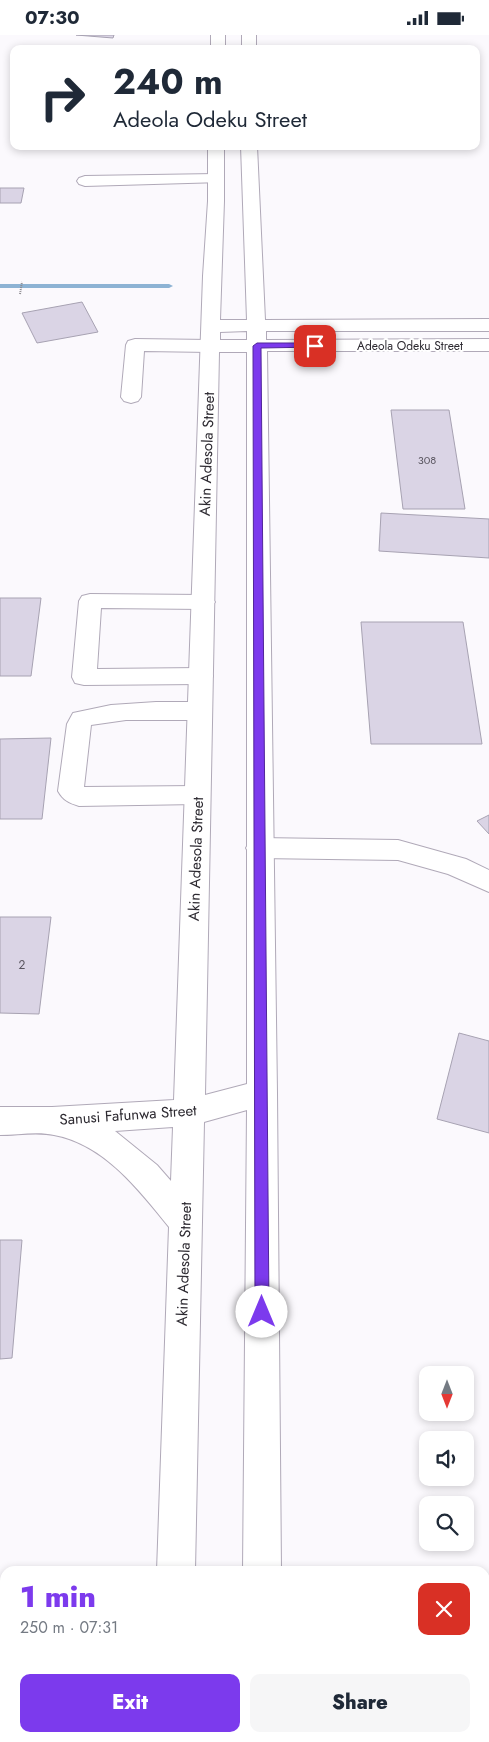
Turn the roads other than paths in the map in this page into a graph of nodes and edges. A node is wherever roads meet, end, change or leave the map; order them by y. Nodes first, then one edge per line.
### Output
1 (216, 150) edge
2 (249, 150) edge
3 (216, 179) junction
4 (85, 181) dead end
5 (489, 325) edge
6 (211, 336) junction
7 (257, 336) junction
8 (489, 345) edge
9 (131, 397) dead end
10 (203, 602) junction
11 (201, 676) junction
12 (200, 711) junction
13 (198, 795) junction
14 (259, 848) junction
15 (489, 883) edge
16 (262, 1093) junction
17 (188, 1113) junction
18 (0, 1121) edge
19 (52, 1121) junction
20 (184, 1222) junction
21 (176, 1566) edge
22 (262, 1566) edge

1 - 3 main road, Akin Adesola Street
2 - 7 main road
3 - 4 main road
3 - 6 main road, Akin Adesola Street
5 - 7 main road, Adeola Odeku Street
6 - 7 main road, Adeola Odeku Street
6 - 9 main road, Adeola Odeku Street
6 - 10 main road, Akin Adesola Street
7 - 8 main road, Adeola Odeku Street
7 - 14 main road
10 - 11 main road, Akin Adesola Street
10 - 11 main road
11 - 12 main road, Akin Adesola Street
12 - 13 main road, Akin Adesola Street
12 - 13 main road
13 - 17 main road, Akin Adesola Street
14 - 15 main road
14 - 16 main road
16 - 17 main road, Sanusi Fafunwa Street
16 - 22 main road
17 - 19 main road, Sanusi Fafunwa Street
17 - 20 main road, Akin Adesola Street
18 - 19 main road, Sanusi Fafunwa Street
19 - 20 main road, Sanusi Fafunwa Street
20 - 21 main road, Akin Adesola Street

